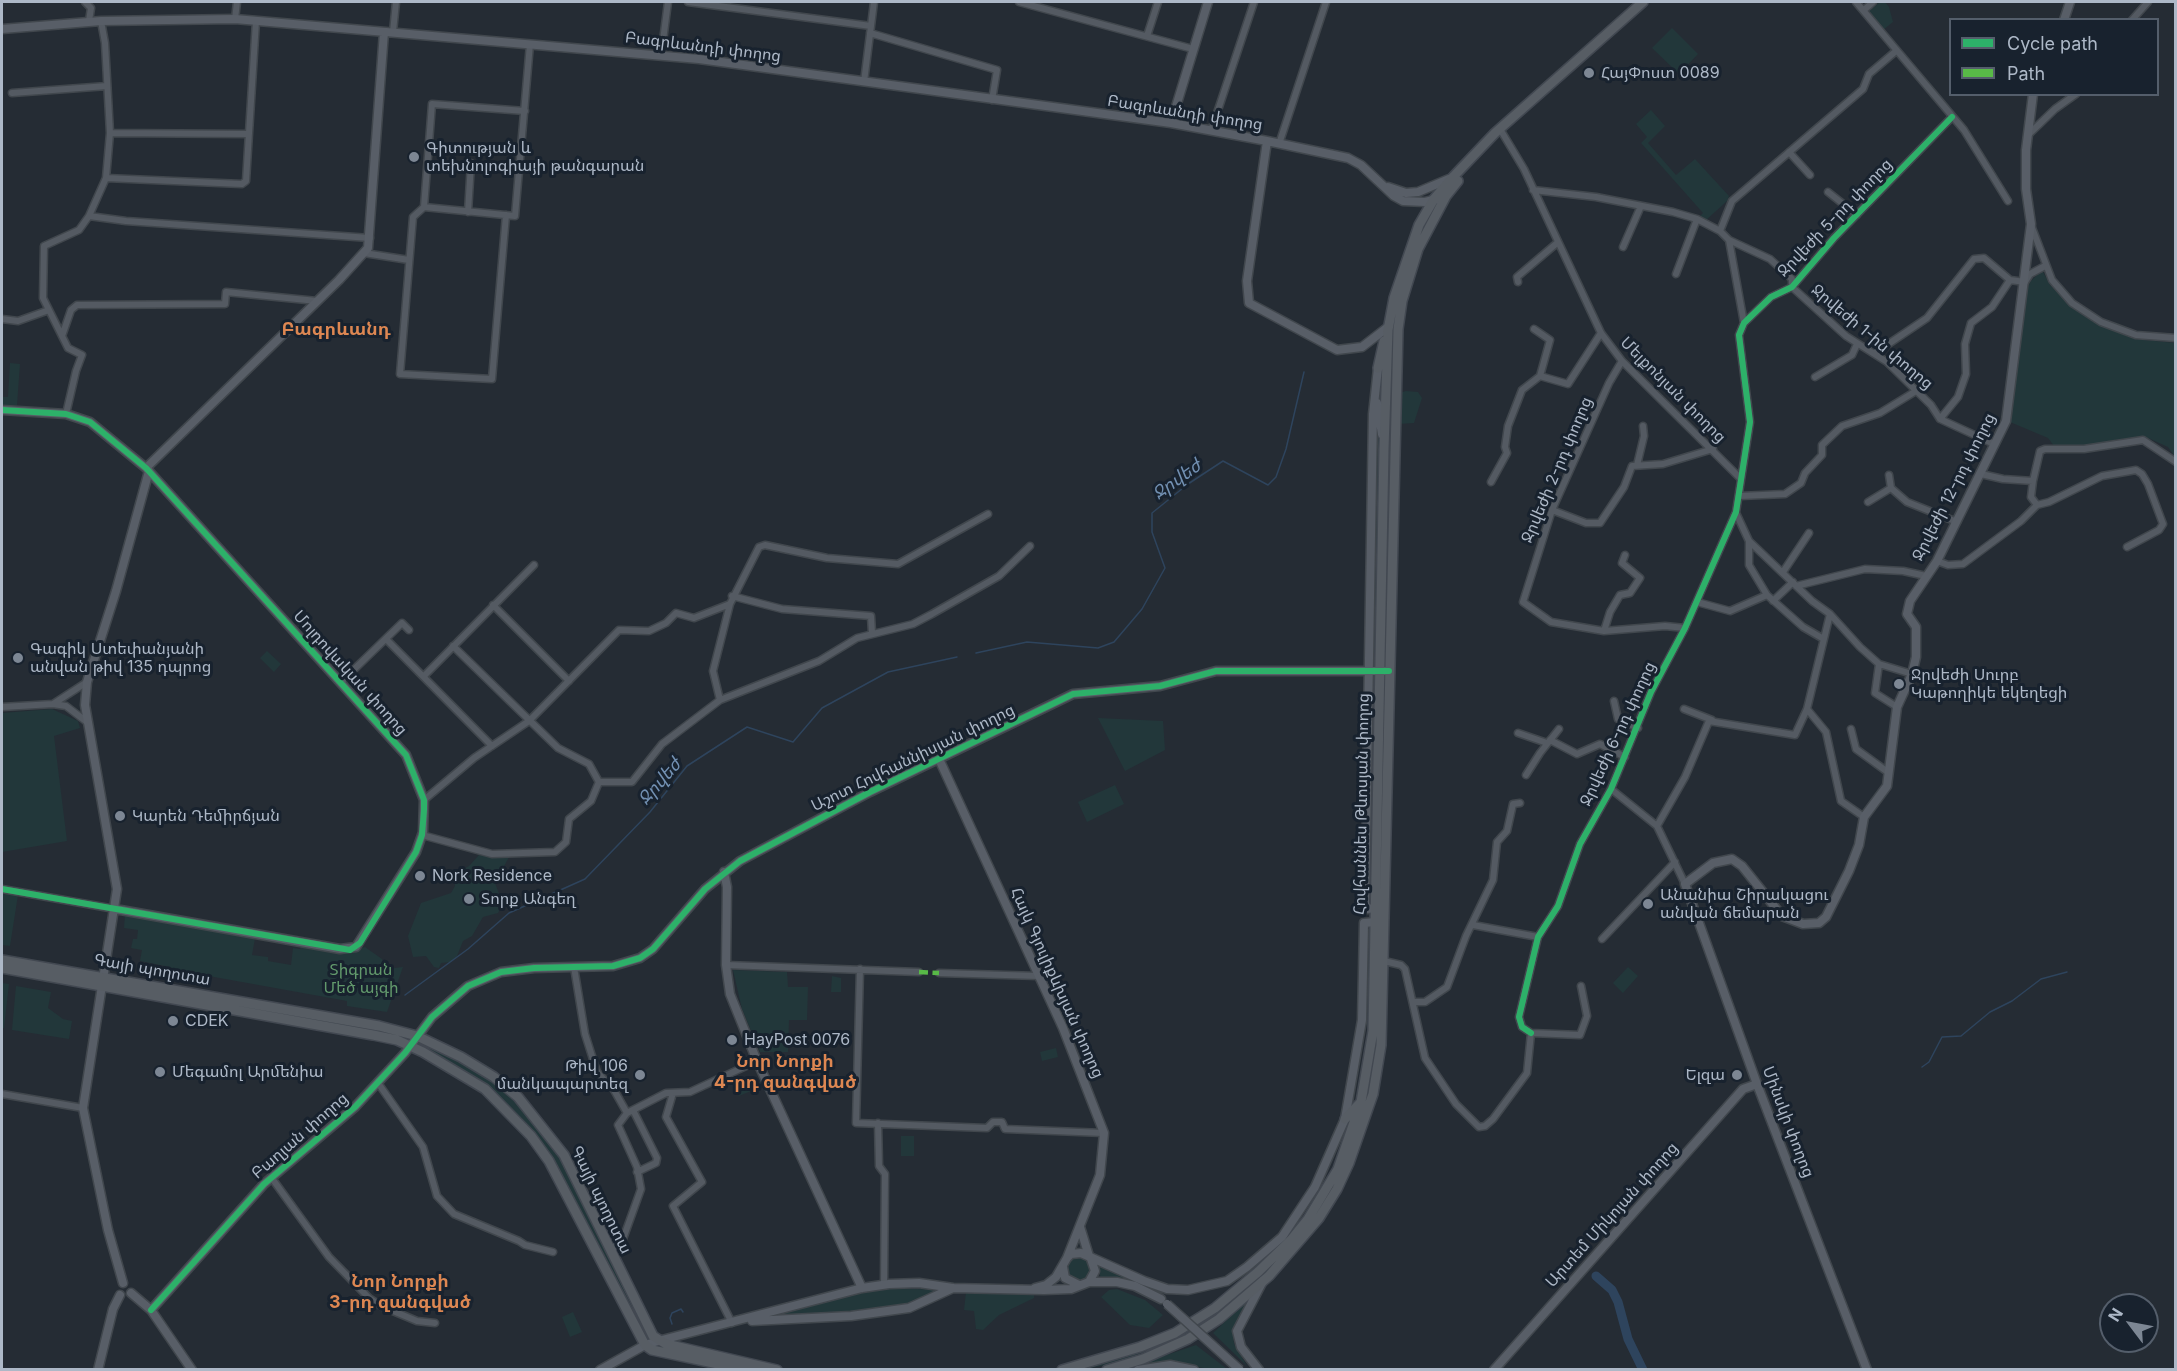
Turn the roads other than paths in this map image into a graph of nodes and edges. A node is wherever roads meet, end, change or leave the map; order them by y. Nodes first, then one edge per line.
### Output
1 (85, 2) edge
2 (237, 2) edge
3 (396, 2) edge
4 (668, 2) edge
5 (687, 2) edge
6 (874, 2) edge
7 (1019, 2) edge
8 (1158, 2) edge
9 (1208, 2) edge
10 (1254, 2) edge
11 (1326, 2) edge
12 (1643, 2) edge
13 (1651, 2) edge
14 (1856, 2) edge
15 (1873, 2) edge
16 (2070, 2) edge
17 (2148, 2) edge
18 (1864, 10) junction
19 (2065, 18) edge
20 (2134, 18) edge
21 (235, 19) junction
22 (89, 21) junction
23 (101, 21) junction
24 (256, 21) junction
25 (2, 29) edge
26 (871, 29) junction
27 (389, 32) junction
28 (1147, 36) junction
29 (530, 44) junction
30 (1193, 49) junction
31 (1896, 51) junction
32 (661, 56) junction
33 (864, 82) junction
34 (107, 86) junction
35 (12, 93) dead end
36 (2033, 96) edge
37 (2073, 96) edge
38 (992, 100) junction
39 (525, 111) junction
40 (1952, 117) junction
41 (1171, 123) junction
42 (1211, 130) junction
43 (1502, 131) junction
44 (110, 133) junction
45 (249, 134) junction
46 (2027, 136) junction
47 (1268, 141) junction
48 (1279, 144) junction
49 (1789, 152) junction
50 (471, 163) dead end
51 (1810, 174) dead end
52 (106, 178) junction
53 (1454, 181) junction
54 (1386, 187) junction
55 (1533, 190) junction
56 (1828, 192) dead end
57 (1446, 196) junction
58 (1434, 199) junction
59 (2008, 201) dead end
60 (1641, 206) junction
61 (424, 207) junction
62 (468, 212) junction
63 (506, 215) junction
64 (1857, 215) junction
65 (89, 216) junction
66 (1697, 219) junction
67 (2031, 224) junction
68 (1720, 231) junction
69 (370, 238) junction
70 (1729, 240) junction
71 (1557, 243) junction
72 (1623, 247) dead end
73 (364, 253) junction
74 (409, 260) junction
75 (2045, 266) junction
76 (1676, 274) dead end
77 (2010, 280) junction
78 (1518, 282) dead end
79 (2025, 282) junction
80 (1792, 286) junction
81 (1398, 299) junction
82 (317, 301) junction
83 (49, 310) junction
84 (2, 319) edge
85 (1744, 323) junction
86 (1388, 329) junction
87 (1534, 329) dead end
88 (1601, 333) junction
89 (62, 336) junction
90 (2175, 338) edge
91 (1857, 344) junction
92 (1875, 353) junction
93 (1622, 361) junction
94 (1378, 368) joint
95 (1540, 376) junction
96 (1815, 377) dead end
97 (1916, 391) junction
98 (1376, 396) junction
99 (2, 410) edge
100 (66, 414) junction
101 (1940, 419) junction
102 (1643, 426) dead end
103 (1994, 444) junction
104 (1384, 449) junction
105 (1713, 449) junction
106 (2175, 462) edge
107 (1637, 465) junction
108 (147, 469) junction
109 (1981, 474) junction
110 (1889, 475) dead end
111 (1742, 479) junction
112 (2033, 481) junction
113 (1491, 482) dead end
114 (1891, 488) junction
115 (1740, 496) junction
116 (1868, 502) dead end
117 (2037, 505) junction
118 (1552, 510) junction
119 (1736, 512) junction
120 (988, 514) dead end
121 (1957, 522) junction
122 (1809, 533) dead end
123 (1749, 541) junction
124 (1030, 546) dead end
125 (2127, 547) dead end
126 (1625, 555) dead end
127 (1937, 561) junction
128 (534, 565) dead end
129 (1782, 572) junction
130 (1926, 576) junction
131 (1795, 584) junction
132 (1767, 595) junction
133 (732, 596) junction
134 (1773, 601) junction
135 (1697, 602) junction
136 (730, 604) junction
137 (493, 605) junction
138 (1830, 614) junction
139 (1685, 628) junction
140 (409, 630) dead end
141 (1604, 631) junction
142 (872, 633) junction
143 (1822, 638) junction
144 (386, 639) junction
145 (453, 646) junction
146 (1879, 664) junction
147 (1368, 671) junction
148 (1385, 671) junction
149 (1912, 675) junction
150 (424, 676) junction
151 (569, 681) junction
152 (87, 682) junction
153 (341, 682) junction
154 (720, 700) junction
155 (1614, 701) dead end
156 (53, 704) junction
157 (2, 707) edge
158 (1897, 707) junction
159 (1684, 709) dead end
160 (1806, 709) junction
161 (1712, 720) junction
162 (529, 721) junction
163 (87, 722) junction
164 (1638, 728) junction
165 (1559, 729) dead end
166 (1851, 729) dead end
167 (1518, 733) dead end
168 (1548, 742) junction
169 (492, 746) junction
170 (1624, 757) junction
171 (939, 759) junction
172 (1889, 773) junction
173 (1526, 775) dead end
174 (599, 782) junction
175 (1611, 789) junction
176 (424, 800) junction
177 (1520, 803) dead end
178 (1864, 817) junction
179 (1657, 826) junction
180 (422, 835) junction
181 (1675, 862) junction
182 (724, 872) junction
183 (1685, 884) junction
184 (2, 889) edge
185 (115, 909) junction
186 (1377, 914) junction
187 (1473, 925) junction
188 (1538, 938) junction
189 (1602, 939) dead end
190 (2, 960) edge
191 (1384, 961) junction
192 (726, 965) junction
193 (574, 967) junction
194 (2, 968) edge
195 (860, 969) junction
196 (919, 972) dead end
197 (939, 973) dead end
198 (1039, 976) junction
199 (103, 982) junction
200 (1581, 986) dead end
201 (1413, 1002) junction
202 (1378, 1011) junction
203 (1377, 1031) junction
204 (1531, 1033) junction
205 (417, 1036) junction
206 (410, 1046) junction
207 (757, 1061) junction
208 (378, 1083) junction
209 (1757, 1084) junction
210 (672, 1093) junction
211 (2, 1094) edge
212 (1361, 1102) junction
213 (83, 1108) junction
214 (633, 1110) junction
215 (627, 1113) junction
216 (1345, 1119) junction
217 (878, 1123) junction
218 (1104, 1133) junction
219 (637, 1172) junction
220 (271, 1177) junction
221 (1080, 1226) junction
222 (1282, 1237) junction
223 (610, 1251) junction
224 (553, 1252) dead end
225 (1090, 1257) junction
226 (1067, 1258) junction
227 (1268, 1263) junction
228 (1062, 1267) junction
229 (1144, 1281) junction
230 (1263, 1281) junction
231 (1089, 1282) junction
232 (123, 1283) junction
233 (884, 1285) junction
234 (1079, 1285) junction
235 (862, 1288) junction
236 (953, 1288) junction
237 (1035, 1288) junction
238 (130, 1293) junction
239 (120, 1295) junction
240 (1164, 1302) junction
241 (152, 1310) junction
242 (435, 1323) dead end
243 (736, 1323) junction
244 (658, 1341) junction
245 (645, 1345) junction
246 (98, 1370) edge
247 (192, 1370) edge
248 (600, 1370) edge
249 (746, 1370) edge
250 (777, 1370) edge
251 (1062, 1370) edge
252 (1107, 1370) edge
253 (1138, 1370) edge
254 (1194, 1370) edge
255 (1240, 1370) edge
256 (1259, 1370) edge
257 (1494, 1370) edge
258 (1867, 1370) edge

1 - 22 street
2 - 21 street
3 - 27 street
4 - 32 street
5 - 26 street
6 - 26 street
7 - 28 street
8 - 28 street
9 - 30 street
10 - 42 street
11 - 48 street
12 - 43 main road, Հովհաննես Թևոսյան փողոց
13 - 43 main road, Հովհաննես Թևոսյան փողոց
14 - 18 street
15 - 18 street
16 - 19 street
17 - 20 street
18 - 31 street
21 - 23 street, Բագրևանդի փողոց
21 - 24 street, Բագրևանդի փողոց
22 - 23 street, Բագրևանդի փողոց
22 - 25 street, Բագրևանդի փողոց
23 - 34 street
24 - 27 street, Բագրևանդի փողոց
24 - 45 street
26 - 33 street
26 - 38 street
27 - 29 street, Բագրևանդի փողոց
27 - 69 street
28 - 30 street
29 - 32 street, Բագրևանդի փողոց
29 - 39 street
30 - 41 street
31 - 40 street
31 - 49 street
32 - 33 street, Բագրևանդի փողոց
33 - 38 street, Բագրևանդի փողոց
34 - 35 street
34 - 44 street
36 - 46 street, Ջրվեժի 12-րդ փողոց
37 - 46 street
38 - 41 street, Բագրևանդի փողոց
39 - 61 street
39 - 63 street
40 - 59 street
40 - 64 street, Ջրվեժի 5-րդ փողոց
41 - 42 street, Բագրևանդի փողոց
42 - 47 street, Բագրևանդի փողոց
43 - 53 main road, Հովհաննես Թևոսյան փողոց
43 - 55 street, Մելքոնյան փողոց
44 - 45 street
44 - 52 street
45 - 52 street
46 - 67 street, Ջրվեժի 12-րդ փողոց
47 - 48 street, Բագրևանդի փողոց
47 - 86 street
48 - 54 street, Բագրևանդի փողոց
49 - 51 street
49 - 68 street
50 - 62 street
52 - 65 street
53 - 54 street
53 - 57 main road, Հովհաննես Թևոսյան փողոց
53 - 58 main road, Հովհաննես Թևոսյան փողոց
54 - 58 street, Բագրևանդի փողոց
55 - 60 street, Ջրվեժի 1-ին փողոց
55 - 71 street, Մելքոնյան փողոց
56 - 64 street
57 - 58 street, Բագրևանդի փողոց
57 - 81 main road, Հովհաննես Թևոսյան փողոց
58 - 81 main road, Հովհաննես Թևոսյան փողոց
60 - 66 street, Ջրվեժի 1-ին փողոց
60 - 72 street
61 - 62 street
61 - 74 street
62 - 63 street
63 - 74 street
64 - 80 street, Ջրվեժի 5-րդ փողոց
65 - 69 street
65 - 83 street
66 - 68 street, Ջրվեժի 1-ին փողոց
66 - 76 street
67 - 75 street
67 - 79 street, Ջրվեժի 12-րդ փողոց
68 - 70 street, Ջրվեժի 1-ին փողոց
69 - 73 street
70 - 80 street, Ջրվեժի 1-ին փողոց
70 - 85 street
71 - 78 street
71 - 88 street, Մելքոնյան փողոց
73 - 74 street
73 - 82 street
75 - 79 street
75 - 90 street
77 - 79 street
77 - 92 street
77 - 101 street
79 - 103 street, Ջրվեժի 12-րդ փողոց
80 - 85 street, Ջրվեժի 5-րդ փողոց
80 - 91 street, Ջրվեժի 1-ին փողոց
81 - 86 main road, Հովհաննես Թևոսյան փողոց
81 - 148 main road, Հովհաննես Թևոսյան փողոց
82 - 89 street
82 - 108 street
83 - 84 street
83 - 89 street
85 - 111 street
86 - 94 main road
86 - 104 main road, Հովհաննես Թևոսյան փողոց
87 - 95 street
88 - 93 street, Մելքոնյան փողոց
88 - 95 street
89 - 100 street
91 - 92 street, Ջրվեժի 1-ին փողոց
91 - 96 street
92 - 97 street, Ջրվեժի 1-ին փողոց
93 - 105 street, Մելքոնյան փողոց
93 - 118 street, Ջրվեժի 2-րդ փողոց
94 - 98 street
95 - 113 street
97 - 101 street, Ջրվեժի 1-ին փողոց
97 - 115 street
98 - 104 street
98 - 147 street
99 - 100 street, Մոլդովական փողոց
100 - 108 street, Մոլդովական փողոց
101 - 103 street, Ջրվեժի 1-ին փողոց
102 - 107 street
103 - 109 street, Ջրվեժի 12-րդ փողոց
104 - 148 main road, Հովհաննես Թևոսյան փողոց
105 - 107 street
105 - 111 street, Մելքոնյան փողոց
106 - 112 street
107 - 118 street
108 - 152 street
108 - 153 street, Մոլդովական փողոց
109 - 112 street
109 - 121 street, Ջրվեժի 12-րդ փողոց
110 - 114 street
111 - 115 street
112 - 117 street
114 - 116 street
114 - 121 street
115 - 119 street
117 - 125 street
117 - 127 street
118 - 141 street, Ջրվեժի 2-րդ փողոց
119 - 123 street
119 - 135 street, Ջրվեժի 6-րդ փողոց
120 - 133 street
121 - 127 street, Ջրվեժի 12-րդ փողոց
122 - 129 street
123 - 129 street
123 - 132 street
124 - 142 street
126 - 141 street
127 - 130 street, Ջրվեժի 12-րդ փողոց
128 - 137 street
129 - 131 street
130 - 131 street
130 - 149 street, Ջրվեժի 12-րդ փողոց
131 - 134 street
131 - 138 street
132 - 134 street
132 - 135 street
133 - 136 street
133 - 142 street
134 - 143 street
135 - 139 street, Ջրվեժի 6-րդ փողոց
136 - 151 street
136 - 154 street
137 - 145 street
137 - 151 street
138 - 143 street
138 - 146 street
139 - 141 street, Ջրվեժի 2-րդ փողոց
139 - 164 street, Ջրվեժի 6-րդ փողոց
140 - 144 street
142 - 154 street
143 - 160 street
144 - 150 street
144 - 153 street
145 - 150 street
145 - 162 street
146 - 149 street
146 - 158 street
147 - 148 street, Աշոտ Հովհաննիսյան փողոց
147 - 171 street, Աշոտ Հովհաննիսյան փողոց
147 - 186 street
148 - 186 main road, Հովհաննես Թևոսյան փողոց
149 - 158 street, Ջրվեժի 12-րդ փողոց
150 - 169 street
151 - 162 street
152 - 156 street
152 - 163 street
153 - 176 street, Մոլդովական փողոց
154 - 174 street
155 - 164 street
156 - 157 street
156 - 163 street
158 - 172 street, Ջրվեժի 12-րդ փողոց
159 - 161 street
160 - 161 street
160 - 178 street
161 - 179 street
162 - 169 street
162 - 174 street
163 - 185 street
164 - 170 street, Ջրվեժի 6-րդ փողոց
165 - 168 street
166 - 172 street
167 - 168 street
168 - 170 street
168 - 173 street
169 - 176 street
170 - 175 street, Ջրվեժի 6-րդ փողոց
171 - 182 street, Աշոտ Հովհաննիսյան փողոց
171 - 198 street, Հայկ Գյուլիքևխյան փողոց
172 - 178 street, Ջրվեժի 12-րդ փողոց
174 - 180 street
175 - 179 street
175 - 188 street, Ջրվեժի 6-րդ փողոց
176 - 180 street, Մոլդովական փողոց
177 - 187 street
178 - 183 street, Ջրվեժի 12-րդ փողոց
179 - 181 street
180 - 185 street, Մոլդովական փողոց
181 - 183 street
181 - 189 street
182 - 192 street
182 - 193 street, Աշոտ Հովհաննիսյան փողոց
183 - 209 street, Մինսկի փողոց
184 - 185 street
185 - 199 street
186 - 191 main road, Հովհաննես Թևոսյան փողոց
186 - 202 main road, Հովհաննես Թևոսյան փողոց
186 - 216 street
187 - 188 street
187 - 201 street
188 - 204 street, Ջրվեժի 6-րդ փողոց
190 - 199 main road, Գայի պողոտա
191 - 201 street, Ջրվեժի 6-րդ փողոց
191 - 202 main road, Հովհաննես Թևոսյան փողոց
192 - 195 street
192 - 207 street
193 - 205 street, Աշոտ Հովհաննիսյան փողոց
193 - 215 street
194 - 199 main road, Գայի պողոտա
195 - 196 street
195 - 217 street
197 - 198 street
198 - 218 street, Հայկ Գյուլիքևխյան փողոց
199 - 205 main road, Գայի պողոտա
199 - 206 main road, Գայի պողոտա
199 - 213 street
200 - 204 street
201 - 204 street, Ջրվեժի 6-րդ փողոց
202 - 203 main road, Հովհաննես Թևոսյան փողոց
203 - 212 main road, Հովհաննես Թևոսյան փողոց
203 - 230 main road, Հովհաննես Թևոսյան փողոց
205 - 206 street, Բաղյան փողոց
205 - 223 main road, Գայի պողոտա
206 - 208 street, Բաղյան փողոց
206 - 245 main road, Գայի պողոտա
207 - 210 street
207 - 235 street
208 - 220 street, Բաղյան փողոց
208 - 224 street
209 - 257 street, Արտեմ Միկոյան փողոց
209 - 258 street, Մինսկի փողոց
210 - 214 street
210 - 243 street
211 - 213 street
212 - 216 main road
212 - 227 main road, Հովհաննես Թևոսյան փողոց
213 - 232 street
214 - 215 street
214 - 219 street
215 - 219 street
216 - 222 street
217 - 218 street
217 - 233 street
218 - 221 street, Հայկ Գյուլիքևխյան փողոց
219 - 223 street
220 - 241 street, Բաղյան փողոց
220 - 242 street
221 - 225 street
221 - 226 street, Հայկ Գյուլիքևխյան փողոց
222 - 227 street
222 - 229 street
223 - 244 main road, Գայի պողոտա
225 - 226 street
225 - 229 street
225 - 231 street
226 - 228 street
227 - 251 main road, Հովհաննես Թևոսյան փողոց
228 - 234 street
228 - 237 street
229 - 240 street
230 - 252 main road, Հովհաննես Թևոսյան փողոց
230 - 256 street
231 - 234 street
231 - 240 street
232 - 238 street
232 - 239 street
233 - 235 street
233 - 236 street
234 - 237 street
235 - 243 street
236 - 237 street
236 - 243 street
238 - 239 street
238 - 241 street
239 - 246 street
240 - 255 street, bridge
241 - 247 street
243 - 244 street
244 - 245 street
244 - 250 main road
245 - 248 street
245 - 249 main road
253 - 254 street

